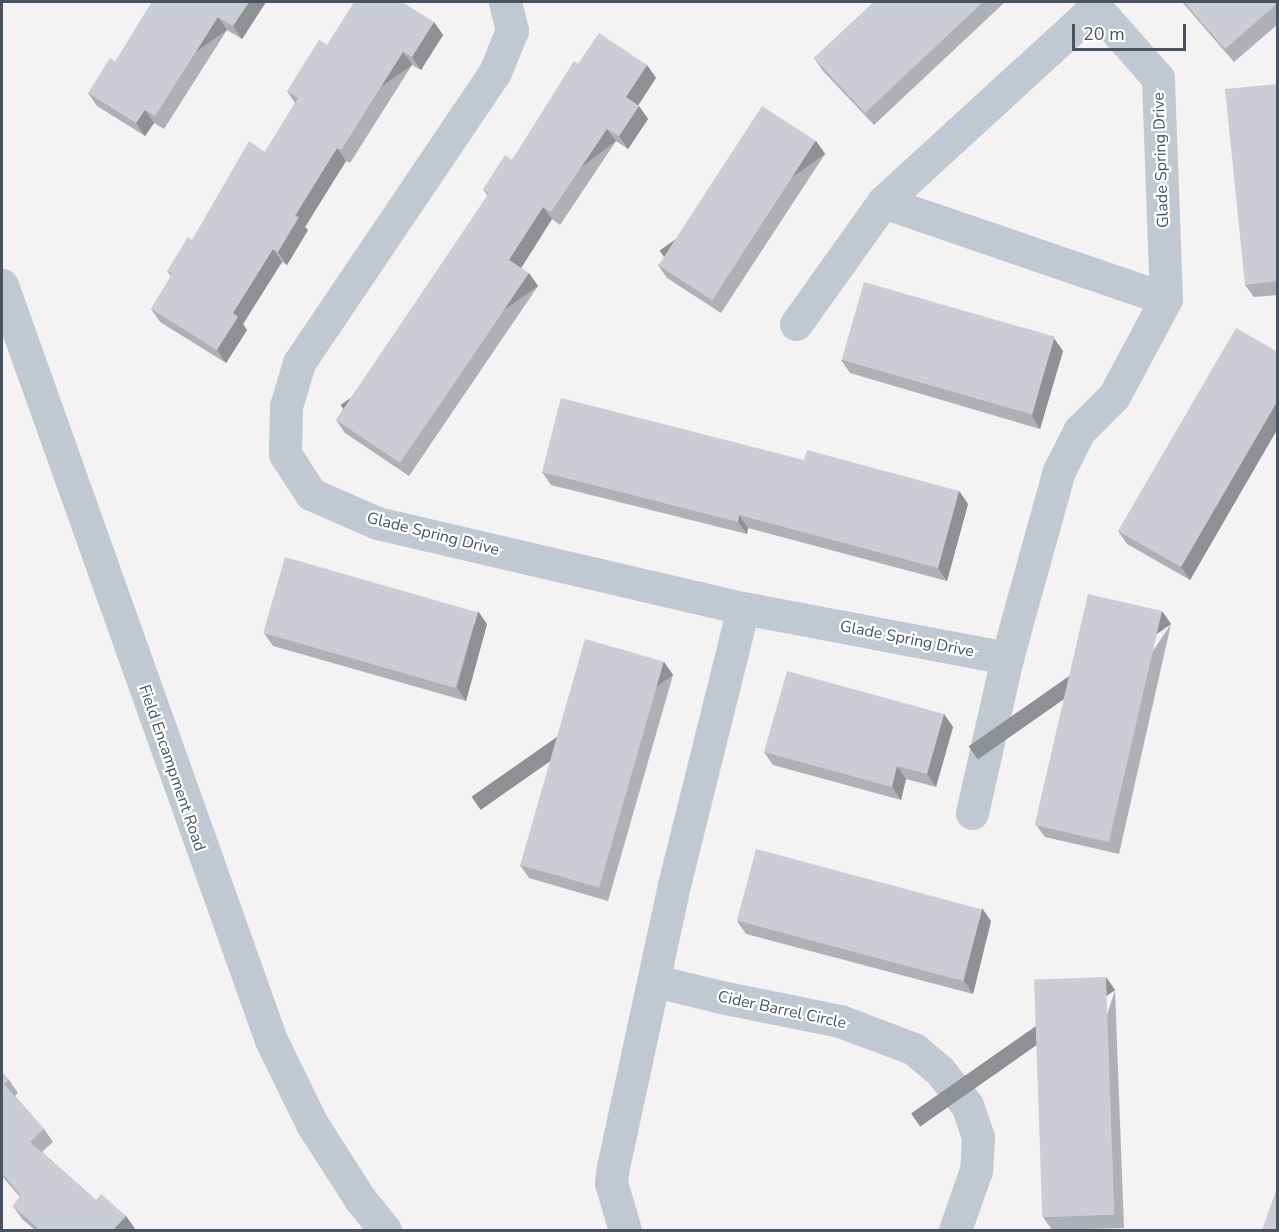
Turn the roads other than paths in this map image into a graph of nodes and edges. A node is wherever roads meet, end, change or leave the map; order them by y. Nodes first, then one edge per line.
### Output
1 (505, 2) edge
2 (1093, 4) edge
3 (883, 202) junction
4 (2, 285) edge
5 (1166, 299) junction
6 (796, 324) dead end
7 (743, 608) junction
8 (1007, 658) junction
9 (972, 813) dead end
10 (655, 981) junction
11 (385, 1230) edge
12 (625, 1230) edge
13 (955, 1230) edge

1 - 7 street, Glade Spring Drive
2 - 3 street, Glade Spring Drive
2 - 5 street, Glade Spring Drive
3 - 5 street
3 - 6 street, Glade Spring Drive
4 - 11 street, Field Encampment Road
5 - 8 street
7 - 8 street, Glade Spring Drive
7 - 10 street
8 - 9 street
10 - 12 street
10 - 13 street, Cider Barrel Circle

